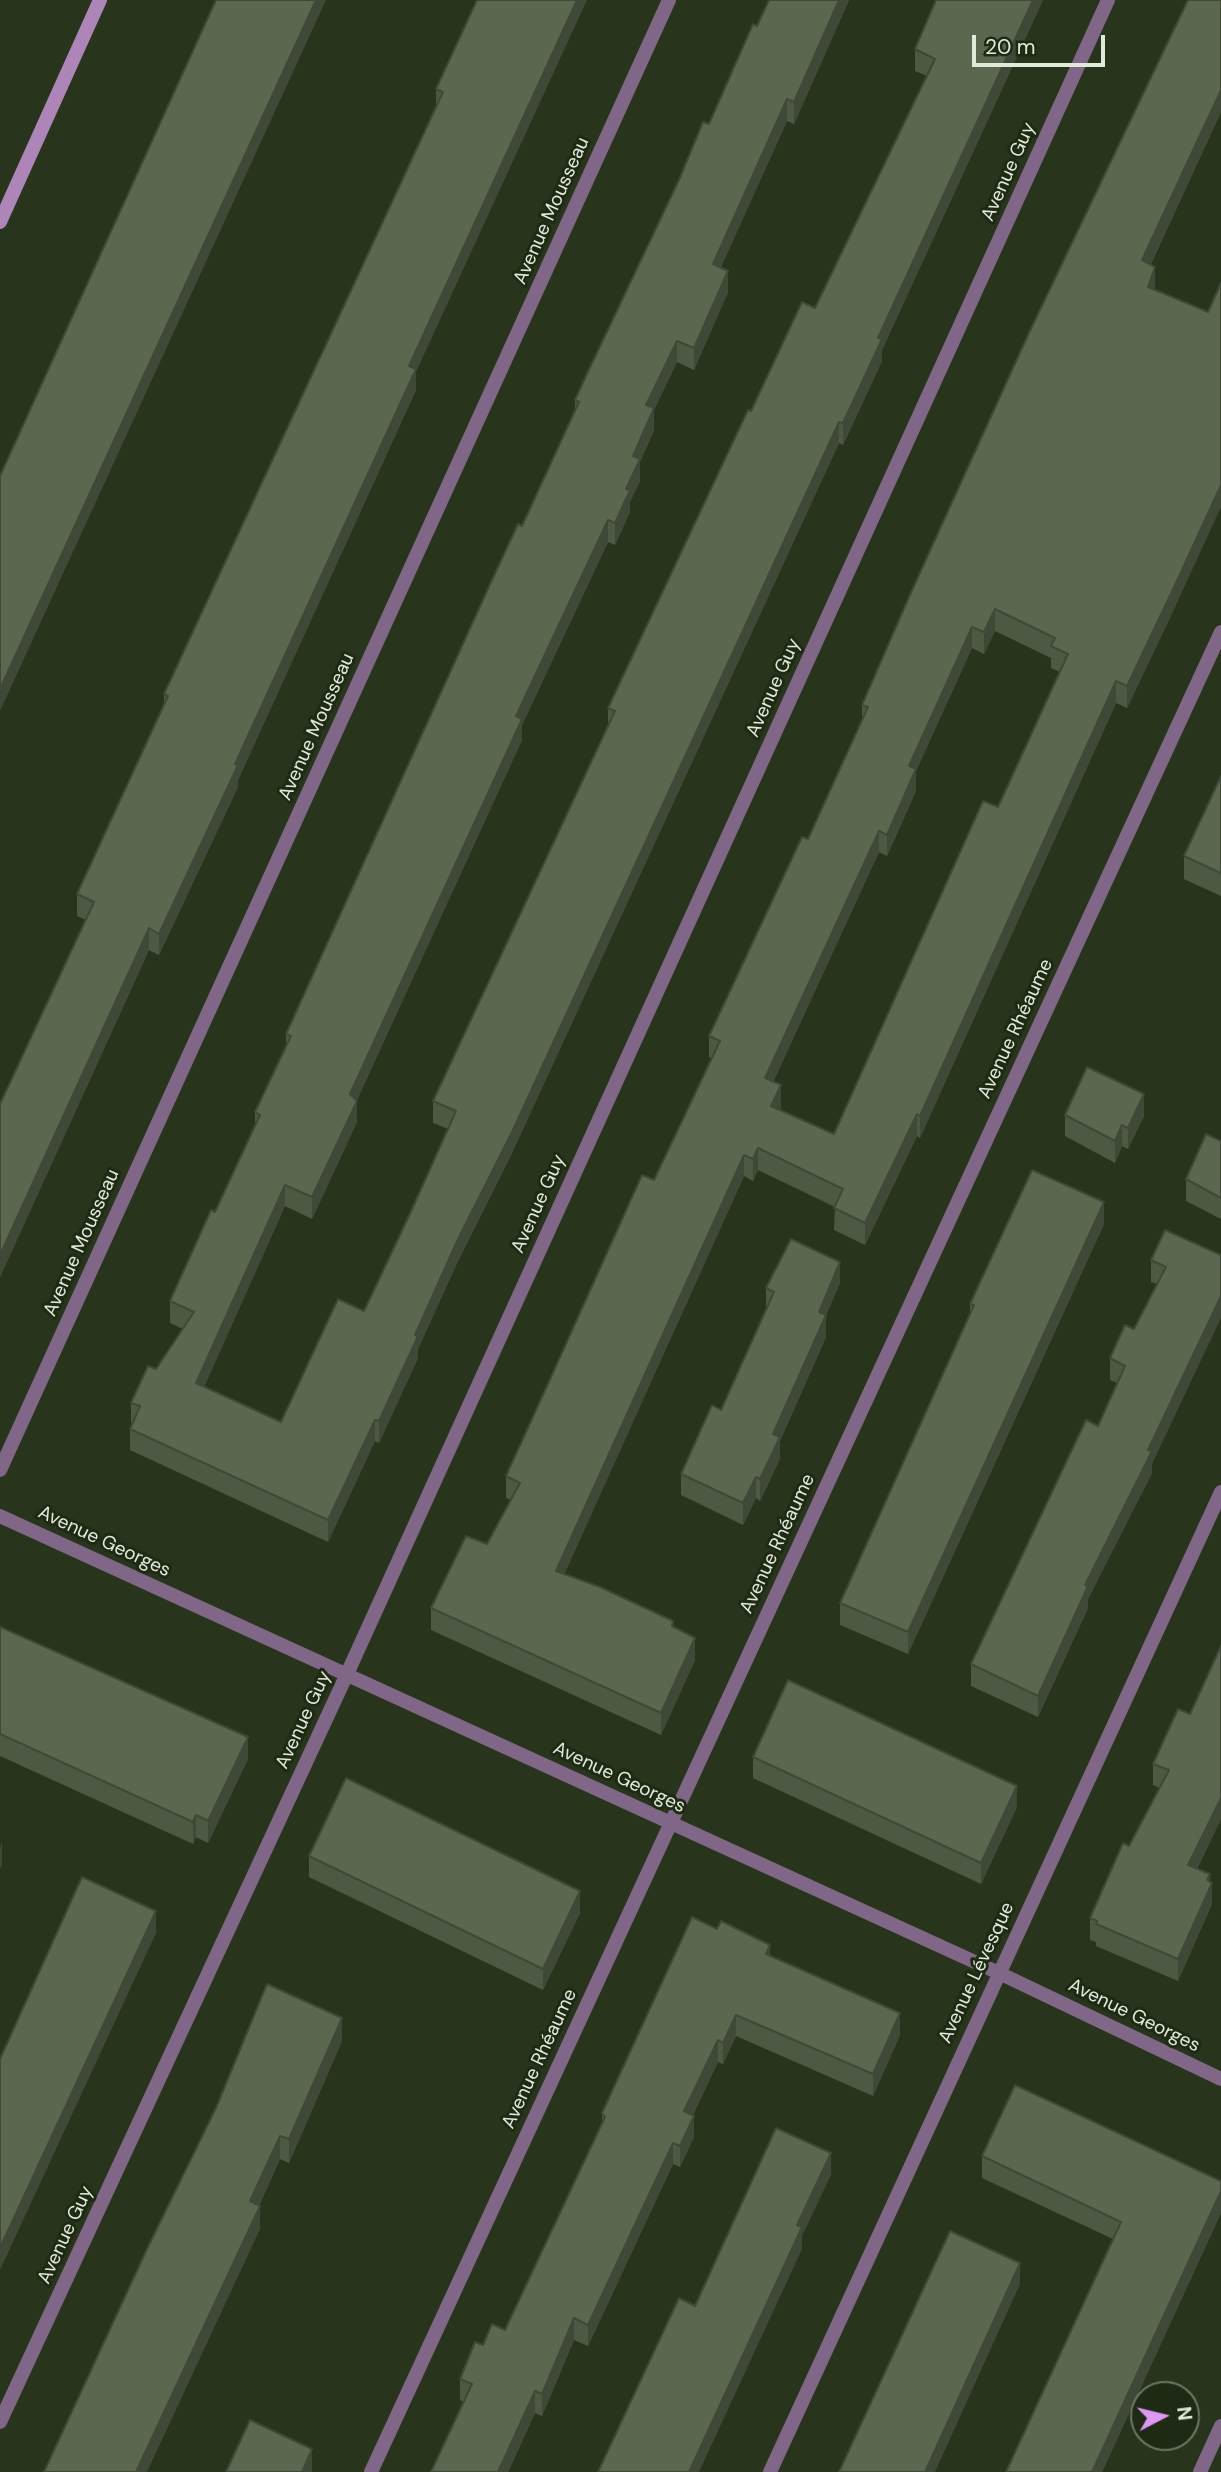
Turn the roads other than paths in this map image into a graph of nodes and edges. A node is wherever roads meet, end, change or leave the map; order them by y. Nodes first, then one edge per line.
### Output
1 (100, 0) edge
2 (669, 0) edge
3 (1108, 0) edge
4 (0, 222) edge
5 (1221, 632) edge
6 (0, 1470) edge
7 (1221, 1492) edge
8 (0, 1516) edge
9 (347, 1674) junction
10 (670, 1822) junction
11 (999, 1973) junction
12 (1221, 2079) edge
13 (0, 2423) edge
14 (1221, 2426) edge
15 (372, 2472) edge
16 (770, 2472) edge
17 (1200, 2472) edge

1 - 4 street
2 - 6 street, Avenue Mousseau
3 - 9 street, Avenue Guy
5 - 10 street, Avenue Rhéaume
7 - 11 street, Avenue Lévesque
8 - 9 street, Avenue Georges
9 - 10 street, Avenue Georges
9 - 13 street, Avenue Guy
10 - 11 street, Avenue Georges
10 - 15 street, Avenue Rhéaume
11 - 12 street, Avenue Georges
11 - 16 street, Avenue Lévesque
14 - 17 street

